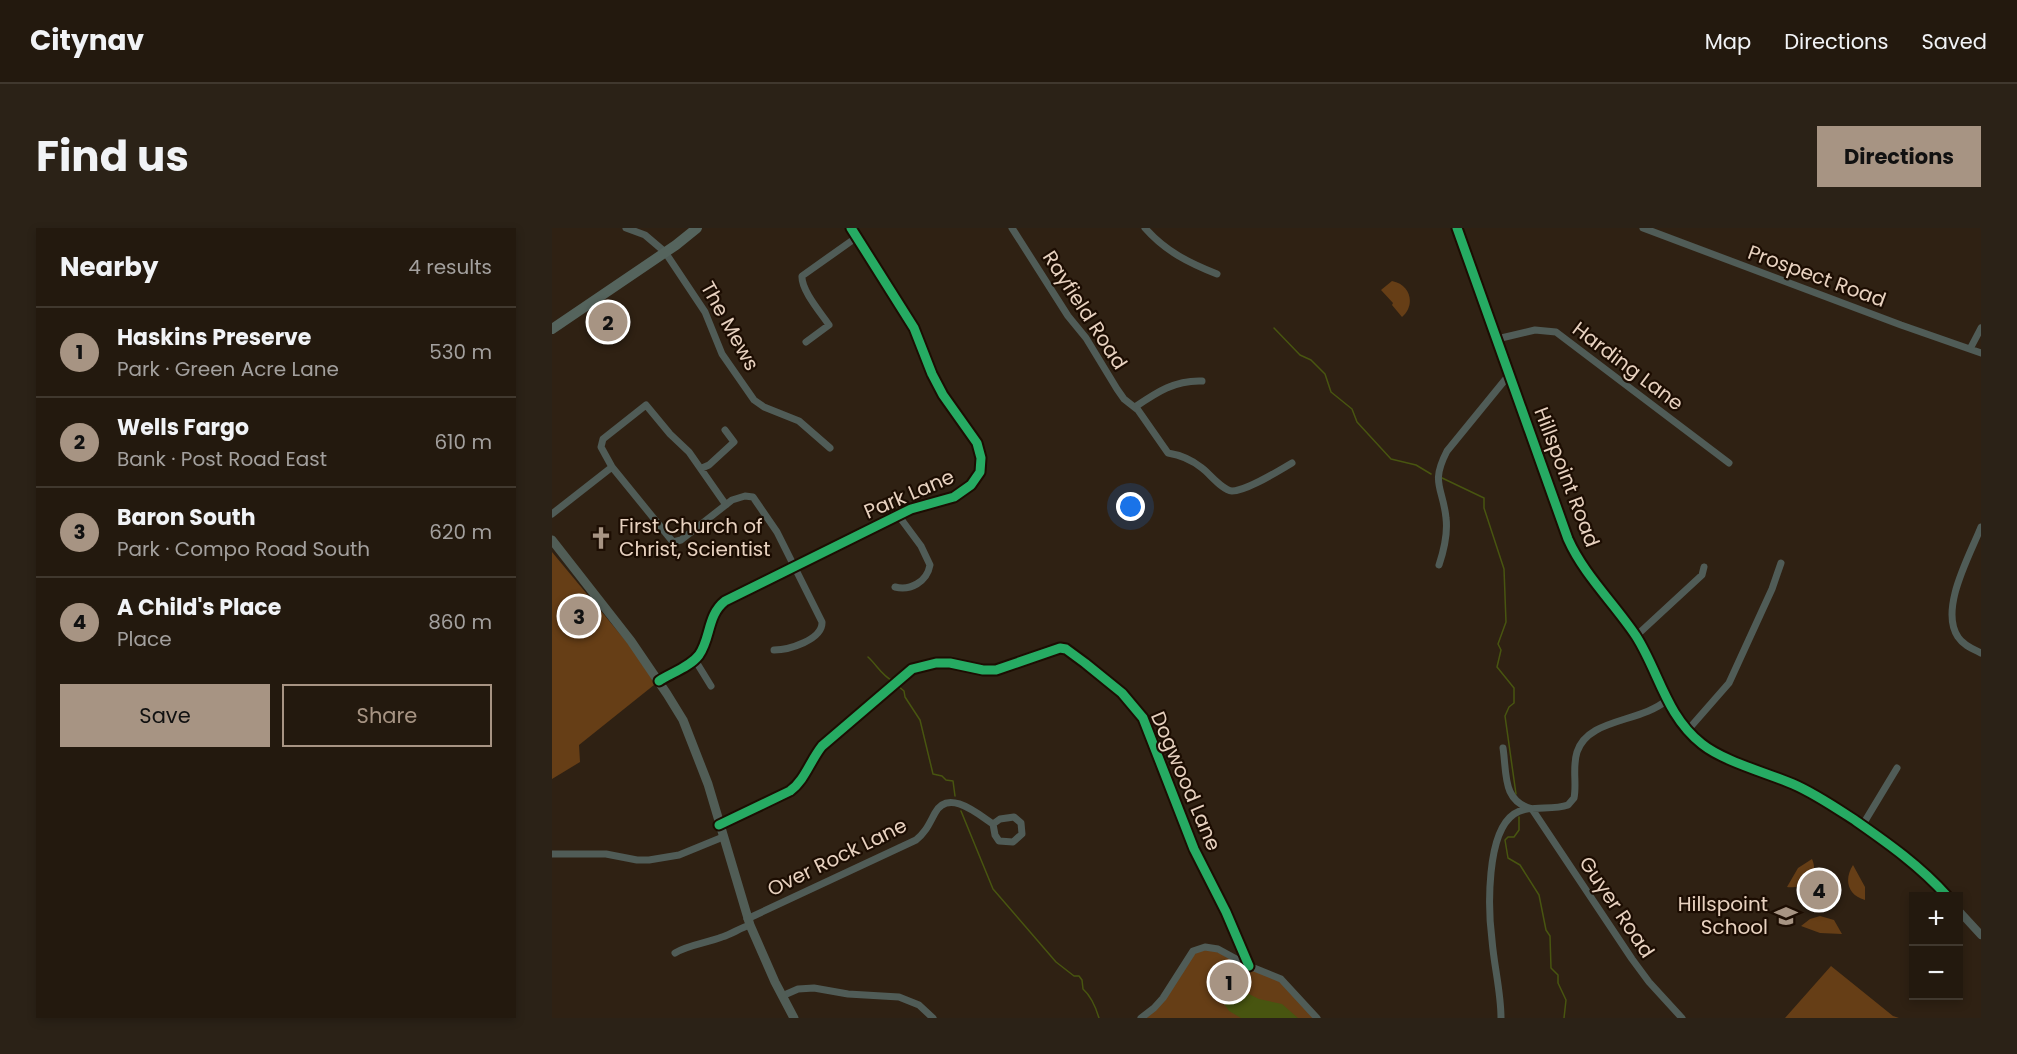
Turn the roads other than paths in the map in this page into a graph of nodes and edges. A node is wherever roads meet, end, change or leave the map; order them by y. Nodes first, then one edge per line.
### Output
1 (626, 228) edge
2 (697, 228) edge
3 (851, 228) edge
4 (1012, 228) edge
5 (1145, 228) edge
6 (1457, 228) edge
7 (1643, 228) edge
8 (857, 237) junction
9 (665, 252) junction
10 (1217, 274) dead end
11 (1981, 328) edge
12 (552, 329) edge
13 (1497, 339) junction
14 (806, 342) dead end
15 (1970, 349) junction
16 (1981, 353) edge
17 (1509, 375) junction
18 (1202, 381) dead end
19 (1135, 407) junction
20 (725, 430) dead end
21 (830, 448) dead end
22 (1292, 463) dead end
23 (1729, 463) dead end
24 (612, 467) junction
25 (702, 468) junction
26 (726, 505) junction
27 (552, 514) edge
28 (898, 515) junction
29 (1981, 527) edge
30 (552, 540) edge
31 (1781, 563) dead end
32 (1439, 565) dead end
33 (795, 567) junction
34 (1704, 567) dead end
35 (895, 587) dead end
36 (1636, 636) junction
37 (774, 650) dead end
38 (1981, 653) edge
39 (695, 660) junction
40 (659, 681) junction
41 (711, 686) dead end
42 (1667, 700) junction
43 (1687, 730) junction
44 (1503, 748) dead end
45 (1897, 768) dead end
46 (1532, 809) junction
47 (993, 824) junction
48 (719, 825) junction
49 (1862, 826) junction
50 (723, 837) junction
51 (552, 854) edge
52 (1942, 892) edge
53 (1963, 915) edge
54 (748, 922) junction
55 (1981, 935) edge
56 (1240, 943) junction
57 (675, 953) dead end
58 (1228, 953) junction
59 (1249, 966) junction
60 (782, 996) junction
61 (791, 1017) edge
62 (933, 1018) edge
63 (1141, 1018) edge
64 (1317, 1018) edge
65 (1501, 1018) edge
66 (1682, 1018) edge

1 - 9 street, The Mews
2 - 9 main road
3 - 8 street, Park Lane
4 - 19 street, Rayfield Road
5 - 10 street
6 - 13 street, Hillspoint Road
7 - 15 street, Prospect Road
8 - 14 street
8 - 28 street, Park Lane
9 - 12 main road
9 - 21 street, The Mews
11 - 15 street
13 - 17 street, Hillspoint Road
13 - 23 street, Harding Lane
15 - 16 street, Prospect Road
17 - 32 street
17 - 36 street, Hillspoint Road
18 - 19 street
19 - 22 street, Rayfield Road
20 - 25 street
24 - 25 street
24 - 26 street
24 - 27 street
25 - 26 street
26 - 33 street
28 - 33 street, Park Lane
28 - 35 street
29 - 38 street
30 - 40 main road
31 - 43 street
33 - 37 street
33 - 39 street, Park Lane
34 - 36 street
36 - 42 street, Hillspoint Road
39 - 40 street
39 - 41 street
40 - 48 main road
42 - 43 street, Hillspoint Road
42 - 46 street
43 - 49 street, Hillspoint Road
44 - 46 street, Guyer Road
45 - 49 street
46 - 65 street
46 - 66 street, Guyer Road
47 - 47 street, Over Rock Lane
47 - 54 street, Over Rock Lane
48 - 50 main road
48 - 56 street, Dogwood Lane
49 - 52 street, Hillspoint Road
50 - 51 street
50 - 54 main road
53 - 55 street
54 - 57 street
54 - 60 main road
56 - 58 street
56 - 59 street, Dogwood Lane
58 - 59 street
58 - 63 street
59 - 64 street
60 - 61 main road
60 - 62 street

